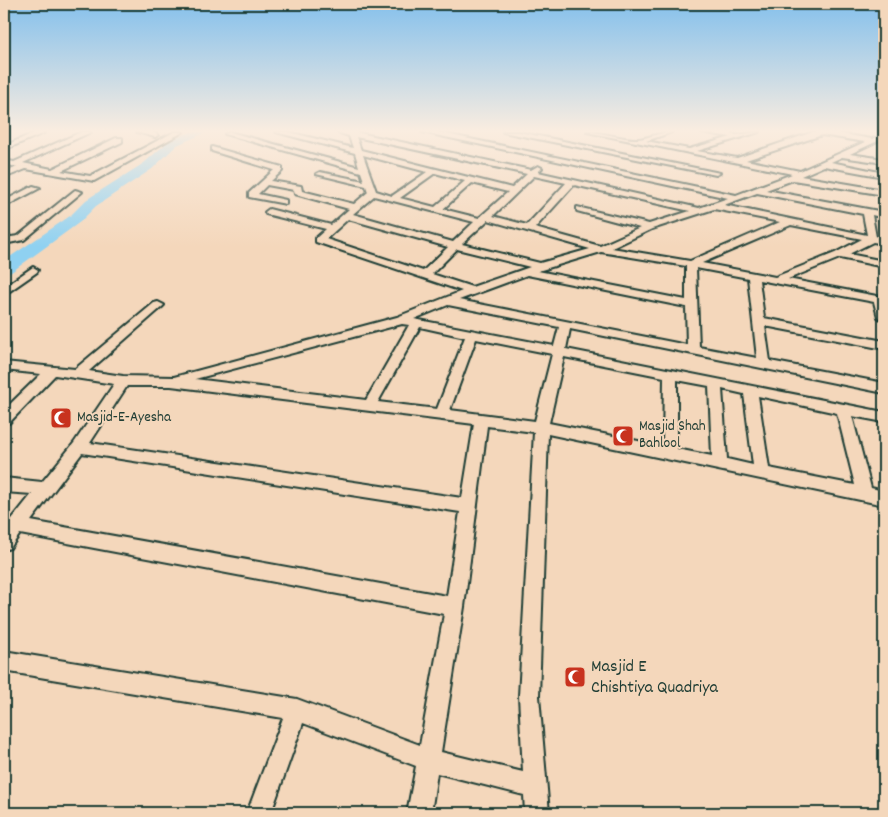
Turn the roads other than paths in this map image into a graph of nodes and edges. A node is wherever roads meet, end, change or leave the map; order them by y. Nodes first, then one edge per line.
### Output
1 (17, 170) edge
2 (44, 170) edge
3 (56, 170) edge
4 (109, 170) edge
5 (278, 170) edge
6 (362, 170) edge
7 (430, 170) edge
8 (519, 170) edge
9 (535, 170) edge
10 (609, 170) edge
11 (701, 170) edge
12 (723, 170) edge
13 (777, 170) edge
14 (807, 170) edge
15 (859, 170) edge
16 (365, 171) joint
17 (433, 171) junction
18 (52, 172) junction
19 (532, 173) junction
20 (716, 173) junction
21 (320, 174) dead end
22 (796, 175) junction
23 (884, 175) edge
24 (4, 176) edge
25 (470, 180) junction
26 (265, 182) junction
27 (572, 182) junction
28 (686, 186) junction
29 (36, 188) dead end
30 (371, 189) junction
31 (755, 190) junction
32 (514, 191) junction
33 (78, 192) dead end
34 (298, 192) junction
35 (884, 193) edge
36 (735, 197) junction
37 (394, 199) junction
38 (283, 202) junction
39 (4, 204) edge
40 (714, 206) junction
41 (357, 208) junction
42 (580, 209) dead end
43 (436, 210) junction
44 (698, 210) junction
45 (867, 212) junction
46 (884, 215) edge
47 (349, 216) junction
48 (483, 219) junction
49 (789, 222) junction
50 (649, 227) junction
51 (333, 228) junction
52 (529, 229) junction
53 (872, 238) junction
54 (4, 240) edge
55 (884, 241) edge
56 (456, 246) junction
57 (601, 249) junction
58 (839, 255) junction
59 (691, 264) junction
60 (884, 264) edge
61 (541, 266) junction
62 (33, 270) dead end
63 (526, 272) junction
64 (753, 275) junction
65 (425, 276) junction
66 (777, 280) junction
67 (472, 291) junction
68 (4, 292) edge
69 (881, 300) edge
70 (446, 301) junction
71 (158, 305) dead end
72 (693, 306) junction
73 (884, 317) edge
74 (402, 320) junction
75 (759, 321) junction
76 (417, 322) junction
77 (565, 325) junction
78 (472, 333) junction
79 (884, 345) edge
80 (693, 350) junction
81 (558, 352) junction
82 (764, 364) junction
83 (4, 366) edge
84 (52, 370) junction
85 (78, 374) junction
86 (670, 375) junction
87 (123, 381) junction
88 (171, 381) junction
89 (715, 384) junction
90 (884, 388) edge
91 (750, 391) junction
92 (369, 406) junction
93 (843, 409) junction
94 (441, 416) junction
95 (884, 417) edge
96 (4, 419) edge
97 (481, 421) junction
98 (541, 428) junction
99 (79, 448) junction
100 (670, 453) junction
101 (720, 464) junction
102 (762, 472) junction
103 (4, 484) edge
104 (46, 489) junction
105 (865, 494) junction
106 (884, 498) edge
107 (470, 506) junction
108 (16, 526) junction
109 (4, 542) edge
110 (454, 607) junction
111 (4, 661) edge
112 (297, 710) junction
113 (429, 760) junction
114 (535, 786) junction
115 (260, 813) edge
116 (419, 813) edge
117 (537, 813) edge

1 - 24 street
2 - 18 street
3 - 18 street
4 - 18 street
5 - 26 street
6 - 16 street
7 - 17 street
8 - 19 street
9 - 19 street
10 - 28 street
11 - 20 street
12 - 20 street
13 - 22 street
14 - 22 street
15 - 23 street
16 - 30 street
17 - 25 street
17 - 37 street
19 - 27 street
19 - 32 street
20 - 28 street
21 - 30 street
22 - 31 street
22 - 35 street
25 - 32 street
25 - 43 street
26 - 34 street
26 - 38 street
27 - 44 street
27 - 52 street
28 - 36 street
29 - 39 street
30 - 37 street
30 - 41 street
31 - 36 street
31 - 45 street
32 - 48 street
33 - 54 street
34 - 38 street
34 - 41 street
36 - 40 street
37 - 43 street
38 - 51 street
40 - 44 street
40 - 49 street
41 - 47 street
42 - 50 street
43 - 48 street
44 - 50 street
45 - 46 street
45 - 53 street
47 - 51 street
47 - 56 street
48 - 52 street
48 - 56 street
49 - 53 street
49 - 59 street
50 - 57 street
51 - 65 street
52 - 57 street
53 - 55 street
53 - 58 street
56 - 61 street
56 - 65 street
57 - 59 street
57 - 61 street
58 - 60 street
58 - 66 street
59 - 64 street
59 - 72 street
61 - 63 street
62 - 68 street
63 - 67 street
63 - 72 street
64 - 66 street
64 - 75 street
65 - 67 street
66 - 69 street
67 - 70 street
69 - 73 street
70 - 74 street
70 - 77 street
71 - 85 street
72 - 80 street
74 - 76 street
74 - 88 street
75 - 79 street
75 - 82 street
76 - 78 street
76 - 92 street
77 - 80 street
77 - 81 street
78 - 81 street
78 - 94 street
80 - 82 street
81 - 86 street
81 - 98 street
82 - 90 street
83 - 84 street
84 - 85 street
84 - 96 street
85 - 87 street
86 - 89 street
86 - 100 street
87 - 88 street
87 - 99 street
88 - 92 street
89 - 91 street
89 - 101 street
91 - 93 street
91 - 102 street
92 - 94 street
93 - 95 street
93 - 105 street
94 - 97 street
97 - 98 street
97 - 107 street
98 - 100 street
98 - 114 street
99 - 104 street
99 - 107 street
100 - 101 street
101 - 102 street
102 - 105 street
103 - 104 street
104 - 108 street
105 - 106 street
107 - 110 street
108 - 109 street
108 - 110 street
110 - 113 street
111 - 112 street
112 - 113 street
112 - 115 street
113 - 114 street
113 - 116 street
114 - 117 street

